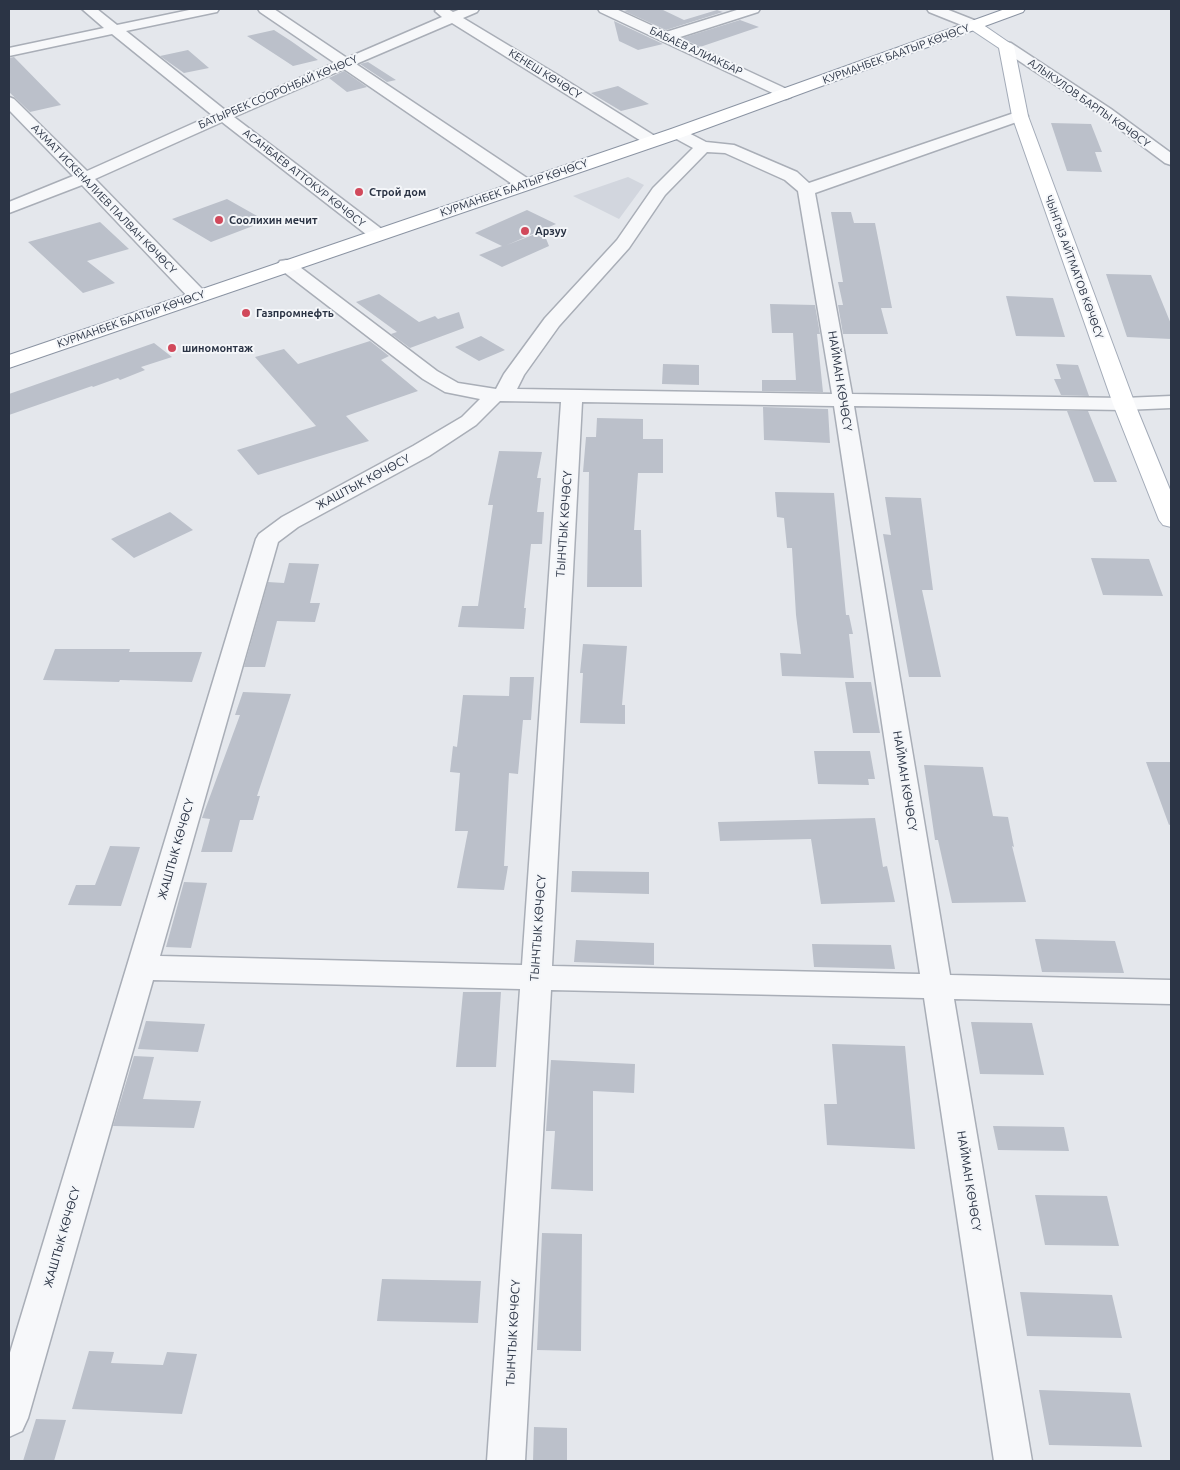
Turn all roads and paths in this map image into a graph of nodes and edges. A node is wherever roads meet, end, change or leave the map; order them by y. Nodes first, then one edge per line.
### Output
1 (89, 9) edge
2 (212, 9) edge
3 (265, 9) edge
4 (438, 9) edge
5 (472, 9) edge
6 (605, 9) edge
7 (753, 9) edge
8 (934, 9) edge
9 (1018, 9) edge
10 (452, 17) junction
11 (974, 25) junction
12 (116, 30) junction
13 (665, 37) junction
14 (1006, 46) junction
15 (9, 52) edge
16 (346, 63) junction
17 (786, 94) junction
18 (9, 102) edge
19 (223, 116) junction
20 (1020, 116) junction
21 (677, 133) junction
22 (652, 141) junction
23 (715, 148) junction
24 (1171, 160) edge
25 (84, 178) junction
26 (524, 184) junction
27 (806, 190) junction
28 (9, 208) edge
29 (377, 234) junction
30 (286, 266) junction
31 (198, 296) junction
32 (9, 362) edge
33 (500, 395) junction
34 (572, 396) junction
35 (843, 399) junction
36 (1171, 402) edge
37 (1124, 404) junction
38 (1171, 520) edge
39 (142, 968) junction
40 (534, 978) junction
41 (938, 988) junction
42 (1171, 992) edge
43 (9, 1418) edge
44 (506, 1461) edge
45 (1014, 1461) edge

1 - 12 street, АСАНБАЕВ АТТОКУР КӨЧӨСҮ
2 - 12 street
3 - 16 street
4 - 10 street, КЕНЕШ КӨЧӨСҮ
5 - 10 street, БАТЫРБЕК СООРОНБАЙ КӨЧӨСҮ
6 - 13 street, БАБАЕВ АЛИАКБАР
7 - 13 street
8 - 11 street
9 - 11 main road, КУРМАНБЕК БААТЫР КӨЧӨСҮ
10 - 16 street, БАТЫРБЕК СООРОНБАЙ КӨЧӨСҮ
10 - 22 street, КЕНЕШ КӨЧӨСҮ
11 - 14 main road
11 - 17 main road, КУРМАНБЕК БААТЫР КӨЧӨСҮ
12 - 15 street
12 - 19 street, АСАНБАЕВ АТТОКУР КӨЧӨСҮ
13 - 17 street, БАБАЕВ АЛИАКБАР
14 - 20 main road, ЧЫНГЫЗ АЙТМАТОВ КӨЧӨСҮ
14 - 24 street, АЛЫКУЛОВ БАРПЫ КӨЧӨСҮ
16 - 19 street, БАТЫРБЕК СООРОНБАЙ КӨЧӨСҮ
16 - 26 street
17 - 21 main road, КУРМАНБЕК БААТЫР КӨЧӨСҮ
18 - 25 street, АХМАТ ИСКЕНАЛИЕВ ПАЛВАН КӨЧӨСҮ
19 - 25 street, БАТЫРБЕК СООРОНБАЙ КӨЧӨСҮ
19 - 29 street, АСАНБАЕВ АТТОКУР КӨЧӨСҮ
20 - 27 street
20 - 37 main road, ЧЫНГЫЗ АЙТМАТОВ КӨЧӨСҮ
21 - 22 main road, КУРМАНБЕК БААТЫР КӨЧӨСҮ
21 - 23 street
22 - 26 main road, КУРМАНБЕК БААТЫР КӨЧӨСҮ
23 - 27 street
23 - 33 street, ЖАШТЫК КӨЧӨСҮ
25 - 28 street, БАТЫРБЕК СООРОНБАЙ КӨЧӨСҮ
25 - 31 street, АХМАТ ИСКЕНАЛИЕВ ПАЛВАН КӨЧӨСҮ
26 - 29 main road, КУРМАНБЕК БААТЫР КӨЧӨСҮ
27 - 35 street, НАЙМАН КӨЧӨСҮ
29 - 30 main road, КУРМАНБЕК БААТЫР КӨЧӨСҮ
30 - 31 main road, КУРМАНБЕК БААТЫР КӨЧӨСҮ
30 - 33 street
31 - 32 main road, КУРМАНБЕК БААТЫР КӨЧӨСҮ
33 - 34 street
33 - 39 street, ЖАШТЫК КӨЧӨСҮ
34 - 35 street
34 - 40 street, ТЫНЧТЫК КӨЧӨСҮ
35 - 37 street
35 - 41 street, НАЙМАН КӨЧӨСҮ
36 - 37 street
37 - 38 main road, ЧЫНГЫЗ АЙТМАТОВ КӨЧӨСҮ
39 - 40 street
39 - 43 street, ЖАШТЫК КӨЧӨСҮ
40 - 41 street
40 - 44 street, ТЫНЧТЫК КӨЧӨСҮ
41 - 42 street
41 - 45 street, НАЙМАН КӨЧӨСҮ

